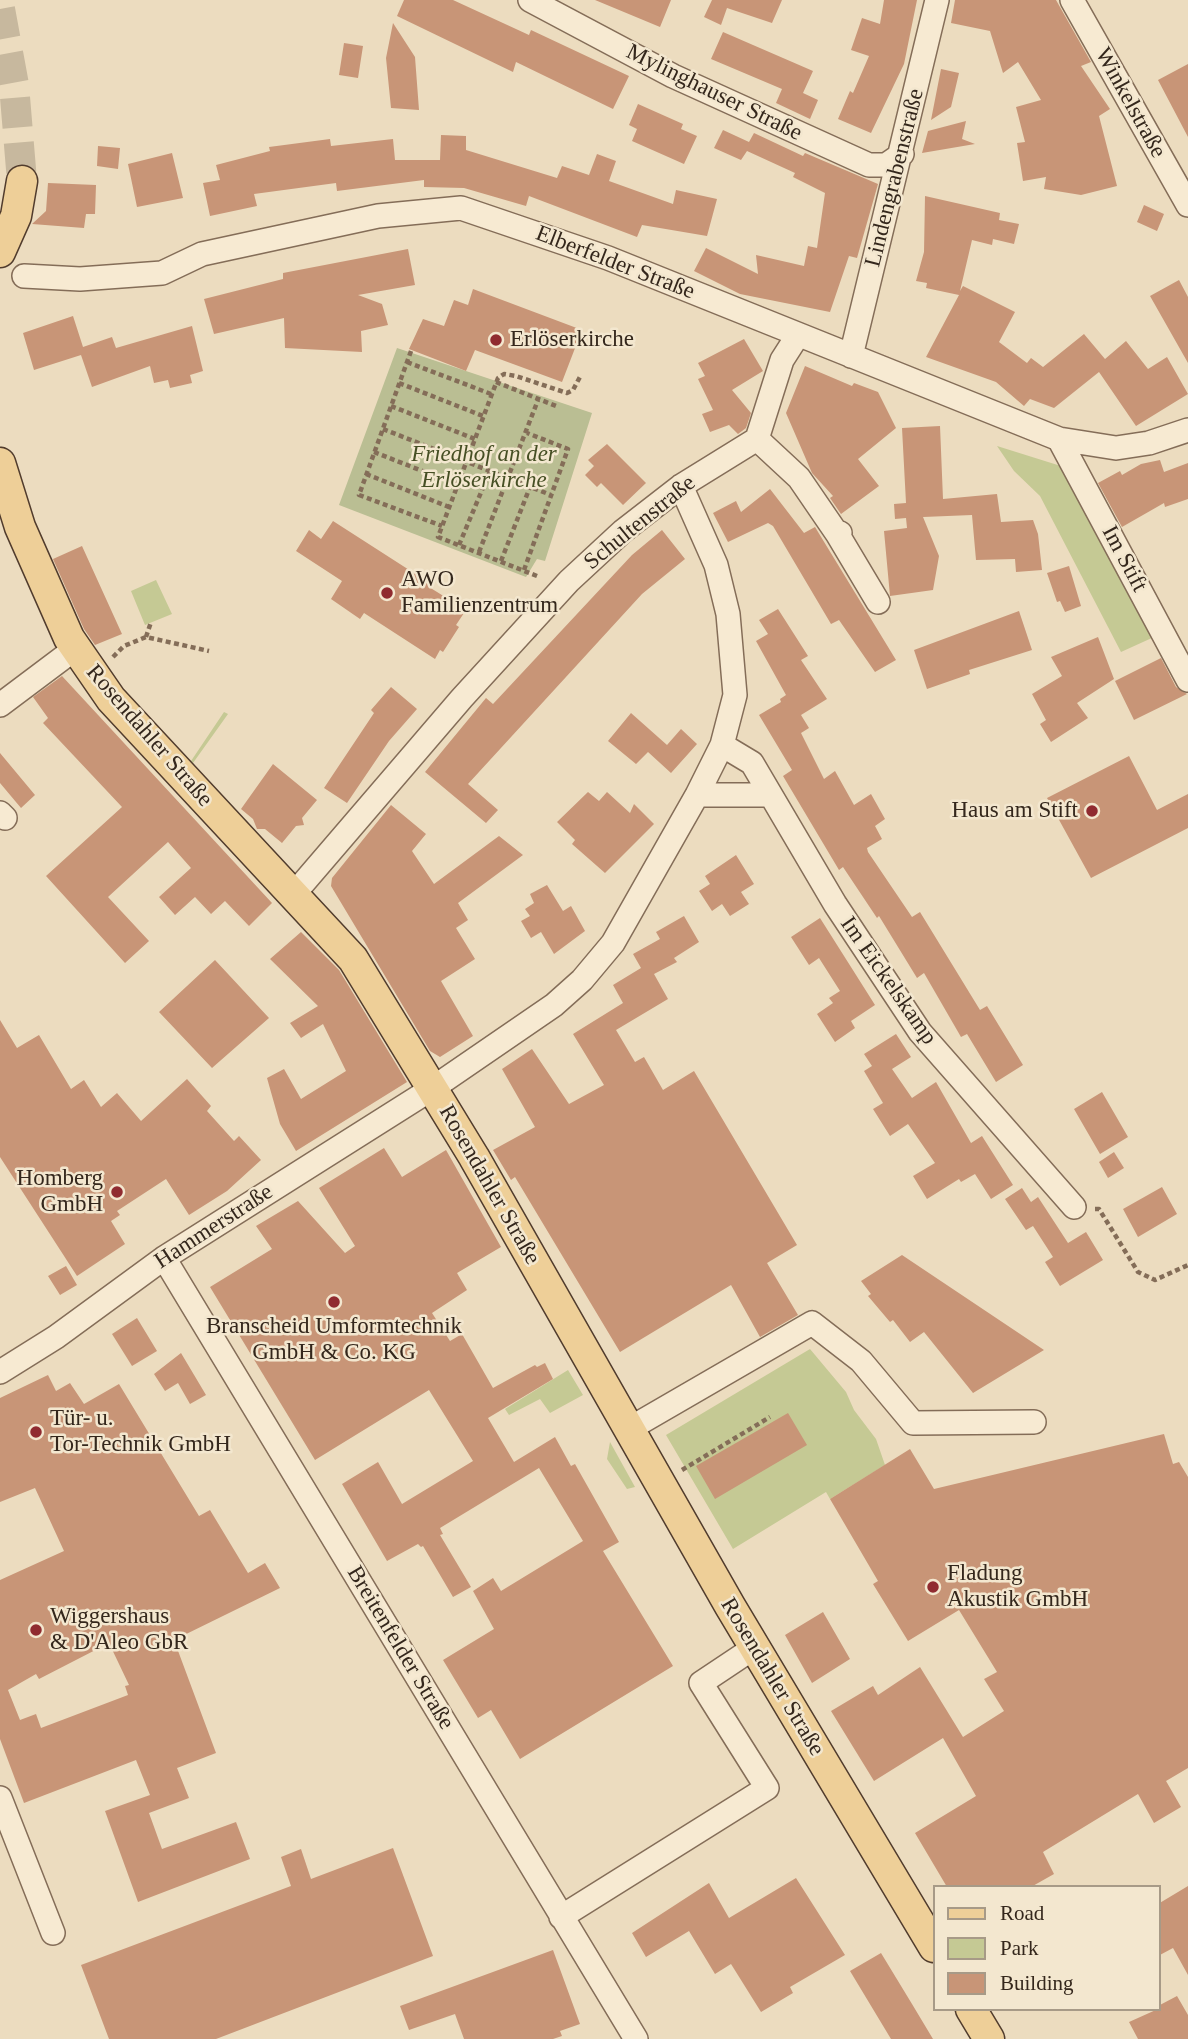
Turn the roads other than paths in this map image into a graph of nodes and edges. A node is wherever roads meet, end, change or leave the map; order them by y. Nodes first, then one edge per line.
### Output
1 (530, 0) edge
2 (937, 0) edge
3 (1072, 0) edge
4 (902, 154) junction
5 (22, 181) tunnel mouth
6 (1188, 205) edge
7 (0, 252) edge
8 (24, 276) dead end
9 (798, 335) junction
10 (851, 356) junction
11 (1188, 430) edge
12 (757, 439) junction
13 (1059, 439) junction
14 (0, 463) edge
15 (681, 486) junction
16 (878, 602) dead end
17 (76, 648) junction
18 (1188, 680) edge
19 (0, 705) edge
20 (722, 745) junction
21 (697, 795) junction
22 (770, 795) junction
23 (293, 895) junction
24 (433, 1088) junction
25 (1074, 1207) road end
26 (164, 1258) junction
27 (0, 1372) edge
28 (1034, 1422) dead end
29 (629, 1429) junction
30 (755, 1647) junction
31 (0, 1798) edge
32 (561, 1917) junction
33 (53, 1933) dead end
34 (932, 1944) edge
35 (972, 2011) edge
36 (636, 2039) edge
37 (989, 2039) edge

1 - 4 street, Mylinghauser Straße
2 - 4 street, Lindengrabenstraße
3 - 6 street, Winkelstraße
4 - 10 street, Lindengrabenstraße
5 - 7 main road
8 - 9 street, Elberfelder Straße
9 - 10 street, Elberfelder Straße
9 - 12 street
10 - 13 street, Elberfelder Straße
11 - 13 street, Elberfelder Straße
12 - 15 street, Schultenstraße
12 - 16 street
13 - 18 street, Im Stift
14 - 17 main road, Rosendahler Straße
15 - 20 street
15 - 23 street, Schultenstraße
17 - 19 street
17 - 23 main road, Rosendahler Straße
20 - 21 street
20 - 22 street, Im Eickelskamp
21 - 22 street
21 - 24 street
22 - 25 street, Im Eickelskamp
23 - 24 main road, Rosendahler Straße
24 - 26 street, Hammerstraße
24 - 29 main road, Rosendahler Straße
26 - 27 street, Hammerstraße
26 - 32 street, Breitenfelder Straße
28 - 29 street
29 - 30 main road, Rosendahler Straße
30 - 32 street
30 - 34 main road, Rosendahler Straße
31 - 33 street
32 - 36 street, Breitenfelder Straße
35 - 37 main road

